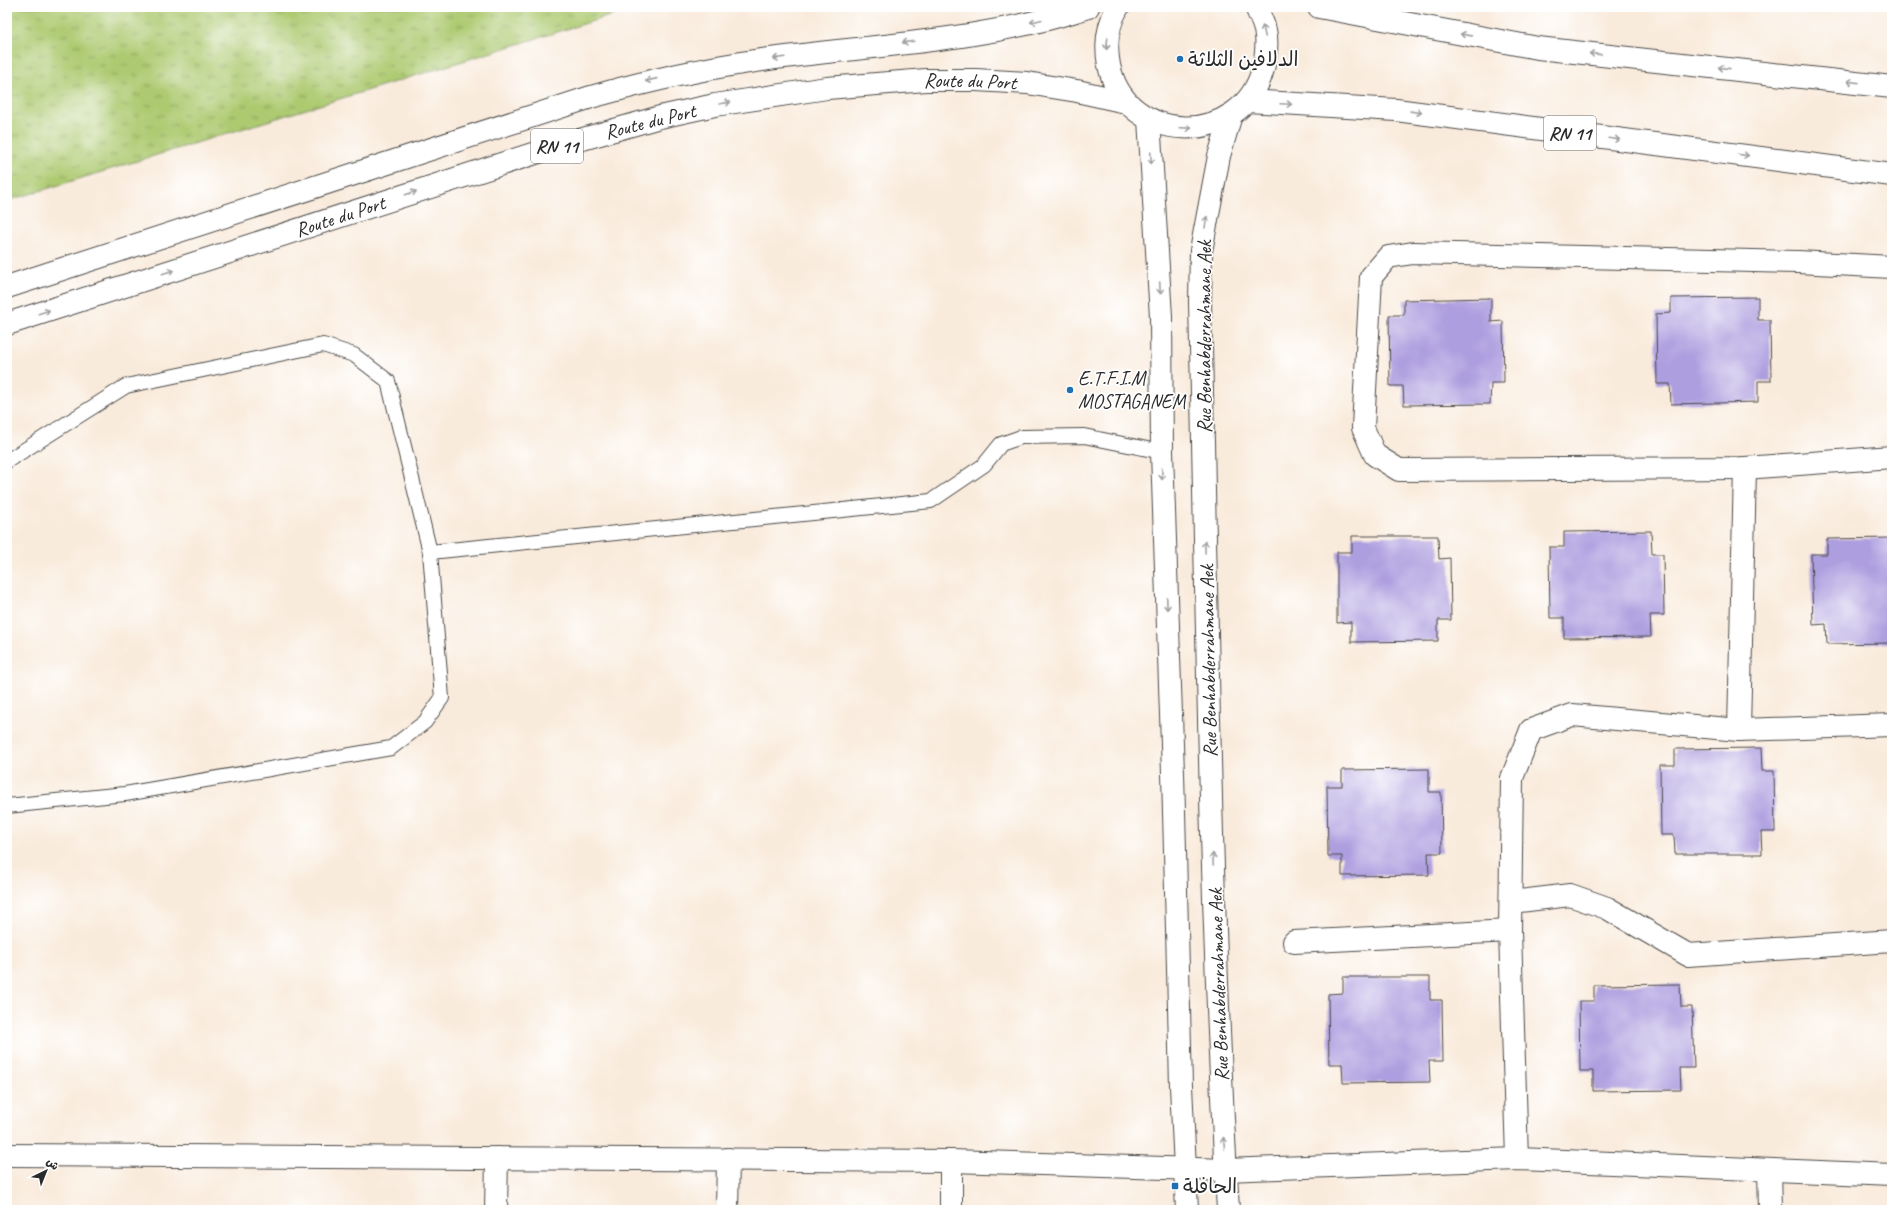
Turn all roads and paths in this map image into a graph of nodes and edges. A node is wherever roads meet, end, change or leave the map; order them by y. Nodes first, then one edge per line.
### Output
1 (1088, 7) edge
2 (1118, 7) edge
3 (1256, 7) edge
4 (1319, 7) edge
5 (1892, 87) edge
6 (1247, 101) junction
7 (1126, 102) junction
8 (1231, 115) junction
9 (1149, 119) junction
10 (1892, 175) edge
11 (1892, 267) edge
12 (7, 287) edge
13 (7, 324) edge
14 (1162, 452) junction
15 (1892, 457) edge
16 (7, 461) edge
17 (1745, 468) junction
18 (430, 552) junction
19 (1892, 725) edge
20 (1739, 730) junction
21 (7, 806) edge
22 (1511, 902) junction
23 (1510, 931) junction
24 (1892, 941) edge
25 (1294, 942) dead end
26 (7, 1155) edge
27 (496, 1158) junction
28 (728, 1159) junction
29 (1517, 1160) junction
30 (951, 1161) junction
31 (1185, 1169) junction
32 (1226, 1170) junction
33 (1769, 1170) junction
34 (1892, 1174) edge
35 (496, 1210) edge
36 (727, 1210) edge
37 (951, 1210) edge
38 (1187, 1210) edge
39 (1228, 1210) edge
40 (1770, 1210) edge

1 -> 12 main road, Route du Port / RN 11
2 -> 7 main road
6 -> 3 main road
5 -> 4 main road
6 - 8 main road
6 -> 10 main road, RN 11
7 - 9 main road
13 -> 7 main road, Route du Port / RN 11
9 -> 8 main road
32 -> 8 main road, Rue Benhabderrahmane Aek
9 -> 14 main road, Rue Benhabderrahmane Aek
11 - 17 main road
14 - 18 lane
14 -> 31 main road, Rue Benhabderrahmane Aek
15 - 17 main road
16 - 18 lane
17 - 20 main road
18 - 21 lane
19 - 20 main road
20 - 22 main road
22 - 23 main road
22 - 24 main road
23 - 25 main road
23 - 29 main road
26 - 27 main road
27 - 28 main road
27 - 35 main road
28 - 30 main road
28 - 36 main road
29 - 32 main road
29 - 33 main road
30 - 31 main road
30 - 37 main road
31 - 32 main road
31 - 38 main road, Rue Benhabderrahmane Aek
32 - 39 main road, Rue Benhabderrahmane Aek
33 - 34 main road
33 - 40 main road

